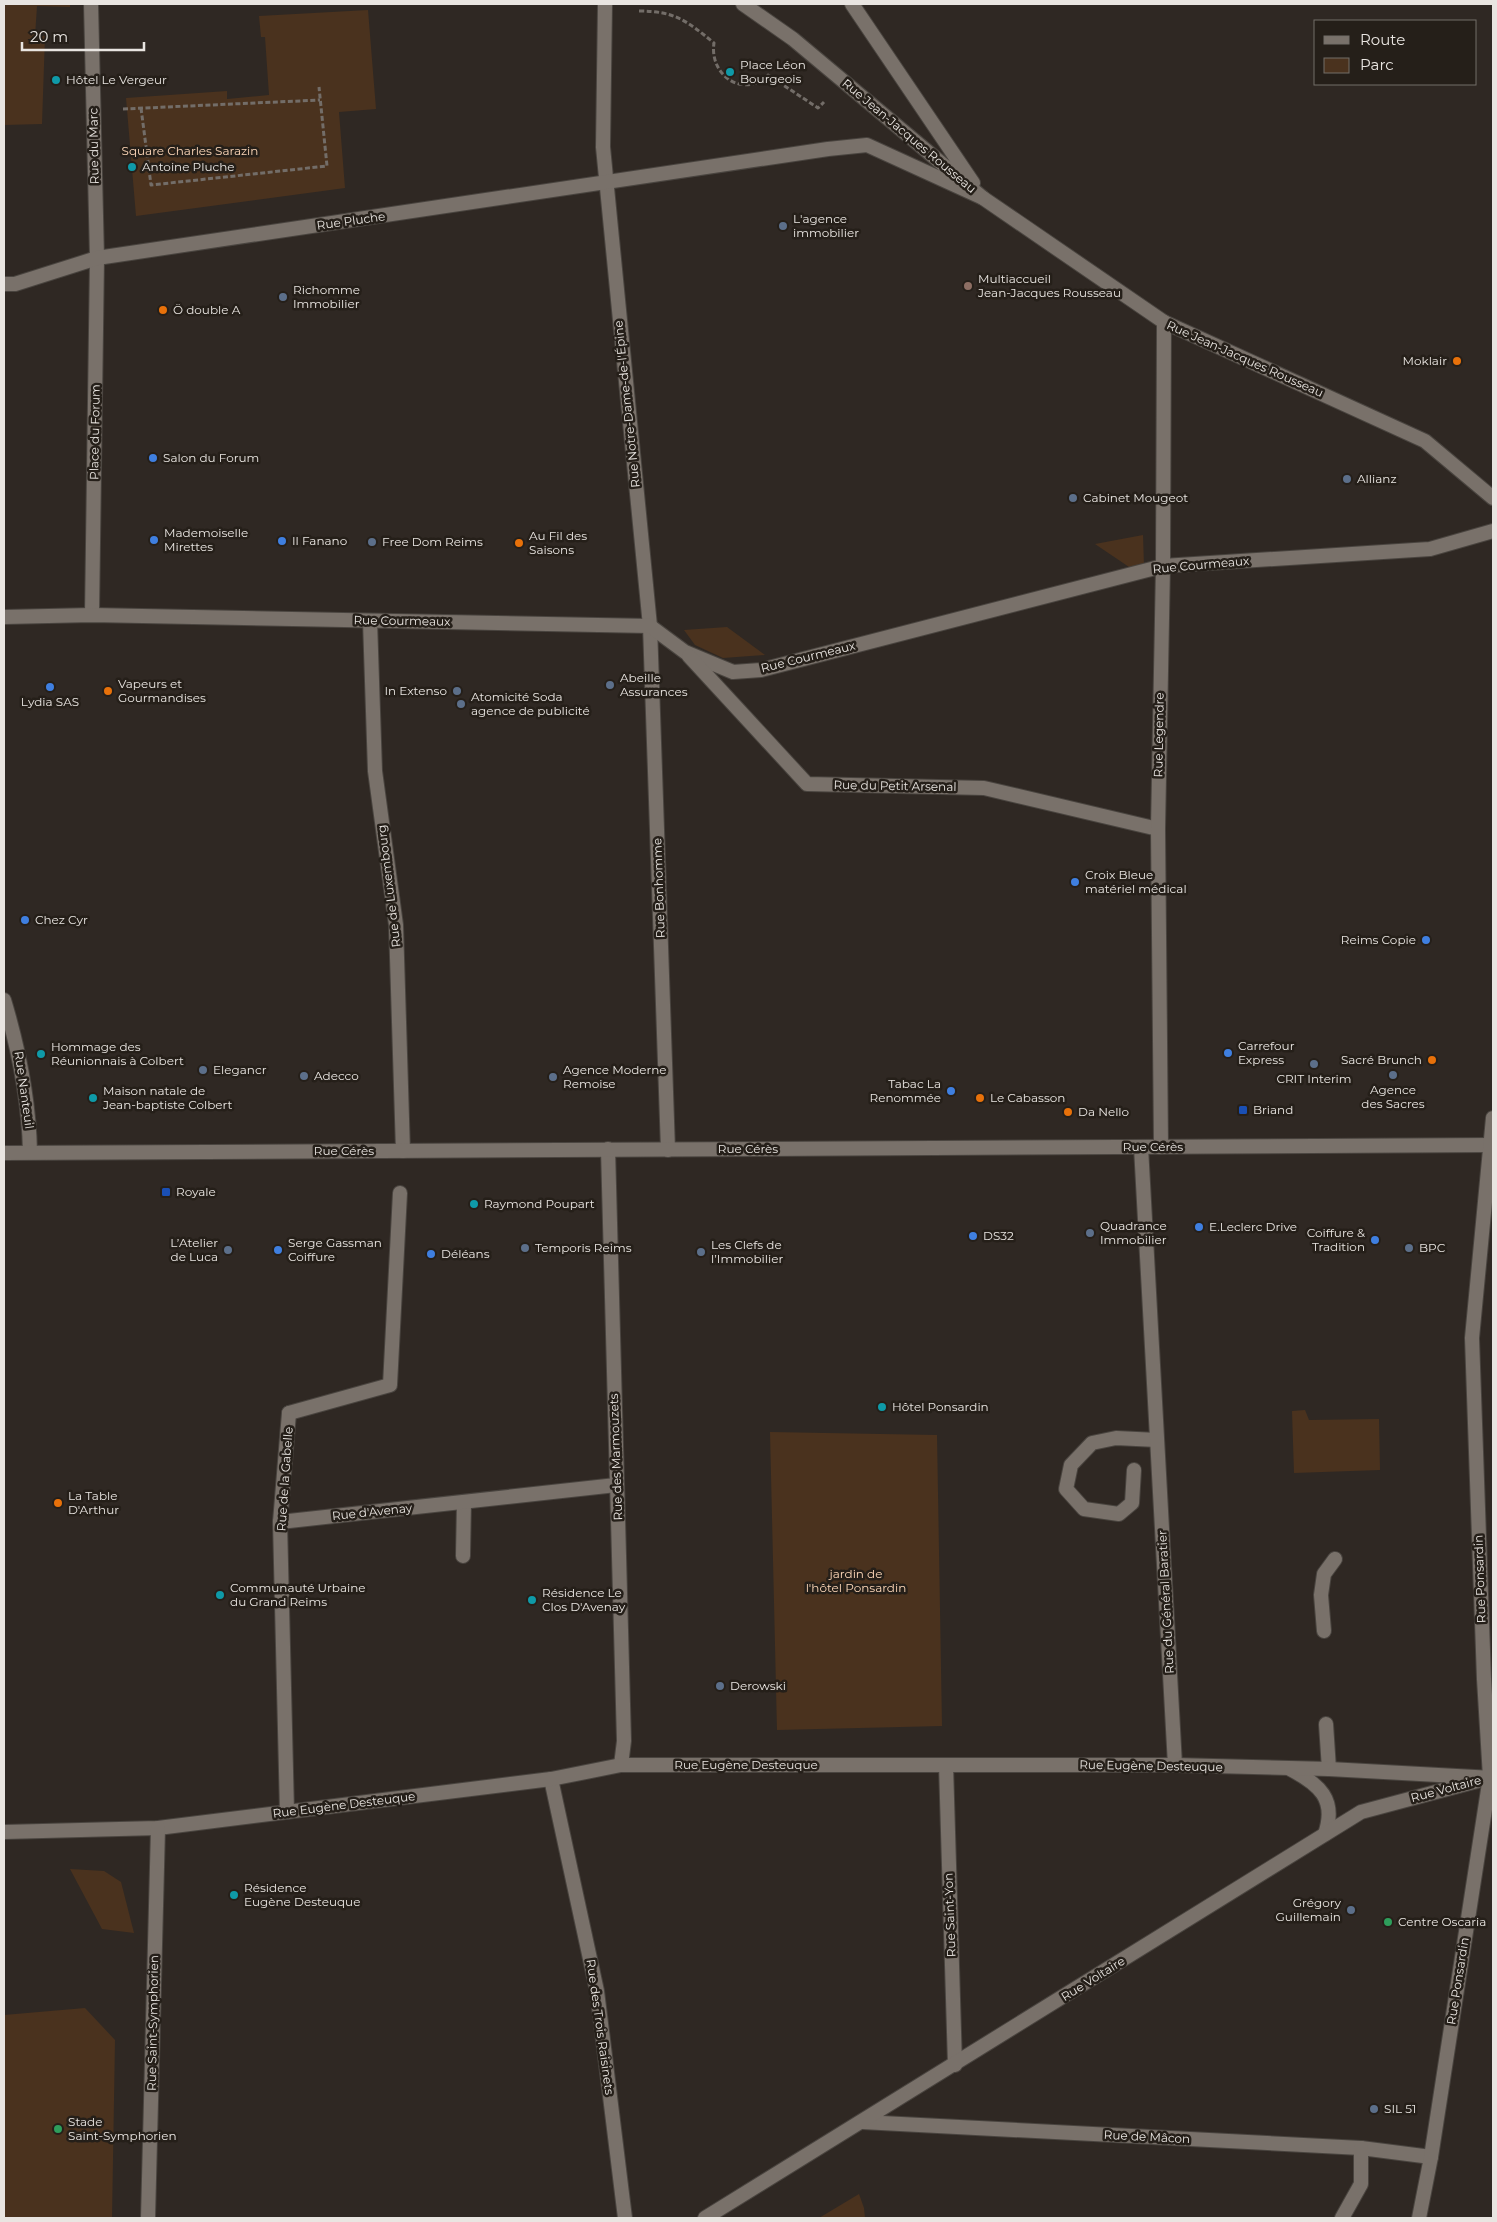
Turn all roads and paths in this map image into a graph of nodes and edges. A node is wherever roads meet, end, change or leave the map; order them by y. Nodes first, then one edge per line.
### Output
1 (91, 4) edge
2 (605, 4) edge
3 (744, 4) edge
4 (852, 4) edge
5 (639, 11) dead end
6 (319, 87) dead end
7 (320, 100) junction
8 (141, 108) junction
9 (818, 108) dead end
10 (123, 109) dead end
11 (606, 182) junction
12 (983, 198) junction
13 (97, 258) junction
14 (4, 284) edge
15 (1164, 322) junction
16 (1493, 498) edge
17 (1493, 531) edge
18 (1163, 566) junction
19 (92, 615) junction
20 (4, 616) edge
21 (370, 621) junction
22 (650, 626) junction
23 (685, 652) junction
24 (1158, 829) junction
25 (4, 1000) edge
26 (1493, 1118) edge
27 (1492, 1145) edge
28 (1141, 1147) junction
29 (1161, 1147) junction
30 (608, 1149) junction
31 (668, 1150) junction
32 (403, 1151) junction
33 (30, 1152) junction
34 (4, 1153) edge
35 (400, 1193) dead end
36 (1157, 1440) junction
37 (1134, 1470) dead end
38 (616, 1485) junction
39 (464, 1502) junction
40 (280, 1522) junction
41 (463, 1556) dead end
42 (1335, 1559) dead end
43 (1324, 1632) dead end
44 (1326, 1724) dead end
45 (622, 1765) junction
46 (946, 1765) junction
47 (1175, 1765) junction
48 (1287, 1768) junction
49 (1329, 1769) junction
50 (1492, 1776) edge
51 (551, 1779) junction
52 (287, 1812) junction
53 (158, 1828) junction
54 (4, 1832) edge
55 (1325, 1834) junction
56 (955, 2065) junction
57 (862, 2122) junction
58 (1361, 2148) junction
59 (1431, 2157) junction
60 (148, 2218) edge
61 (625, 2218) edge
62 (706, 2218) edge
63 (1342, 2218) edge
64 (1419, 2218) edge

1 - 13 street, Rue du Marc
2 - 11 street
3 - 12 street, Rue Jean-Jacques Rousseau
4 - 12 street
5 - 9 path
6 - 7 path
7 - 8 path
7 - 8 path
8 - 10 path
11 - 12 street
11 - 13 street, Rue Pluche
11 - 22 street, Rue Notre-Dame-de-l'Épine
12 - 15 street, Rue Jean-Jacques Rousseau
13 - 14 street
13 - 19 street, Place du Forum
15 - 16 street, Rue Jean-Jacques Rousseau
15 - 18 street, Rue Legendre
17 - 18 street, Rue Courmeaux
18 - 23 street, Rue Courmeaux
18 - 24 street, Rue Legendre
19 - 20 street
19 - 21 street, Rue Courmeaux
21 - 22 street, Rue Courmeaux
21 - 32 street, Rue de Luxembourg
22 - 23 street, Rue Courmeaux
22 - 31 street, Rue Bonhomme
23 - 24 street, Rue du Petit Arsenal
24 - 29 street, Rue Legendre
25 - 33 street, Rue Nanteuil
26 - 27 street, Rue Ponsardin
27 - 29 street, Rue Cérès
27 - 50 street, Rue Ponsardin
28 - 29 street, Rue Cérès
28 - 31 street, Rue Cérès
28 - 36 street, Rue du Général Baratier
30 - 31 street, Rue Cérès
30 - 32 street, Rue Cérès
30 - 38 street, Rue des Marmouzets
32 - 33 street, Rue Cérès
33 - 34 street, Rue Cérès
35 - 40 street, Rue de la Gabelle
36 - 37 street
36 - 47 street, Rue du Général Baratier
38 - 39 street, Rue d'Avenay
38 - 45 street, Rue des Marmouzets
39 - 40 street, Rue d'Avenay
39 - 41 street
40 - 52 street, Rue de la Gabelle
42 - 43 street
44 - 49 street
45 - 46 street, Rue Eugène Desteuque
45 - 51 street, Rue Eugène Desteuque
46 - 47 street, Rue Eugène Desteuque
46 - 56 street, Rue Saint-Yon
47 - 48 street, Rue Eugène Desteuque
48 - 49 street, Rue Eugène Desteuque
48 - 55 street
49 - 50 street, Rue Eugène Desteuque
50 - 55 street, Rue Voltaire
50 - 59 street, Rue Ponsardin
51 - 52 street, Rue Eugène Desteuque
51 - 61 street, Rue des Trois Raisinets
52 - 53 street, Rue Eugène Desteuque
53 - 54 street, Rue Eugène Desteuque
53 - 60 street, Rue Saint-Symphorien
55 - 56 street, Rue Voltaire
56 - 57 street, Rue Voltaire
57 - 58 street, Rue de Mâcon
57 - 62 street, Rue Voltaire
58 - 59 street, Rue de Mâcon
58 - 63 street
59 - 64 street, Rue Ponsardin

